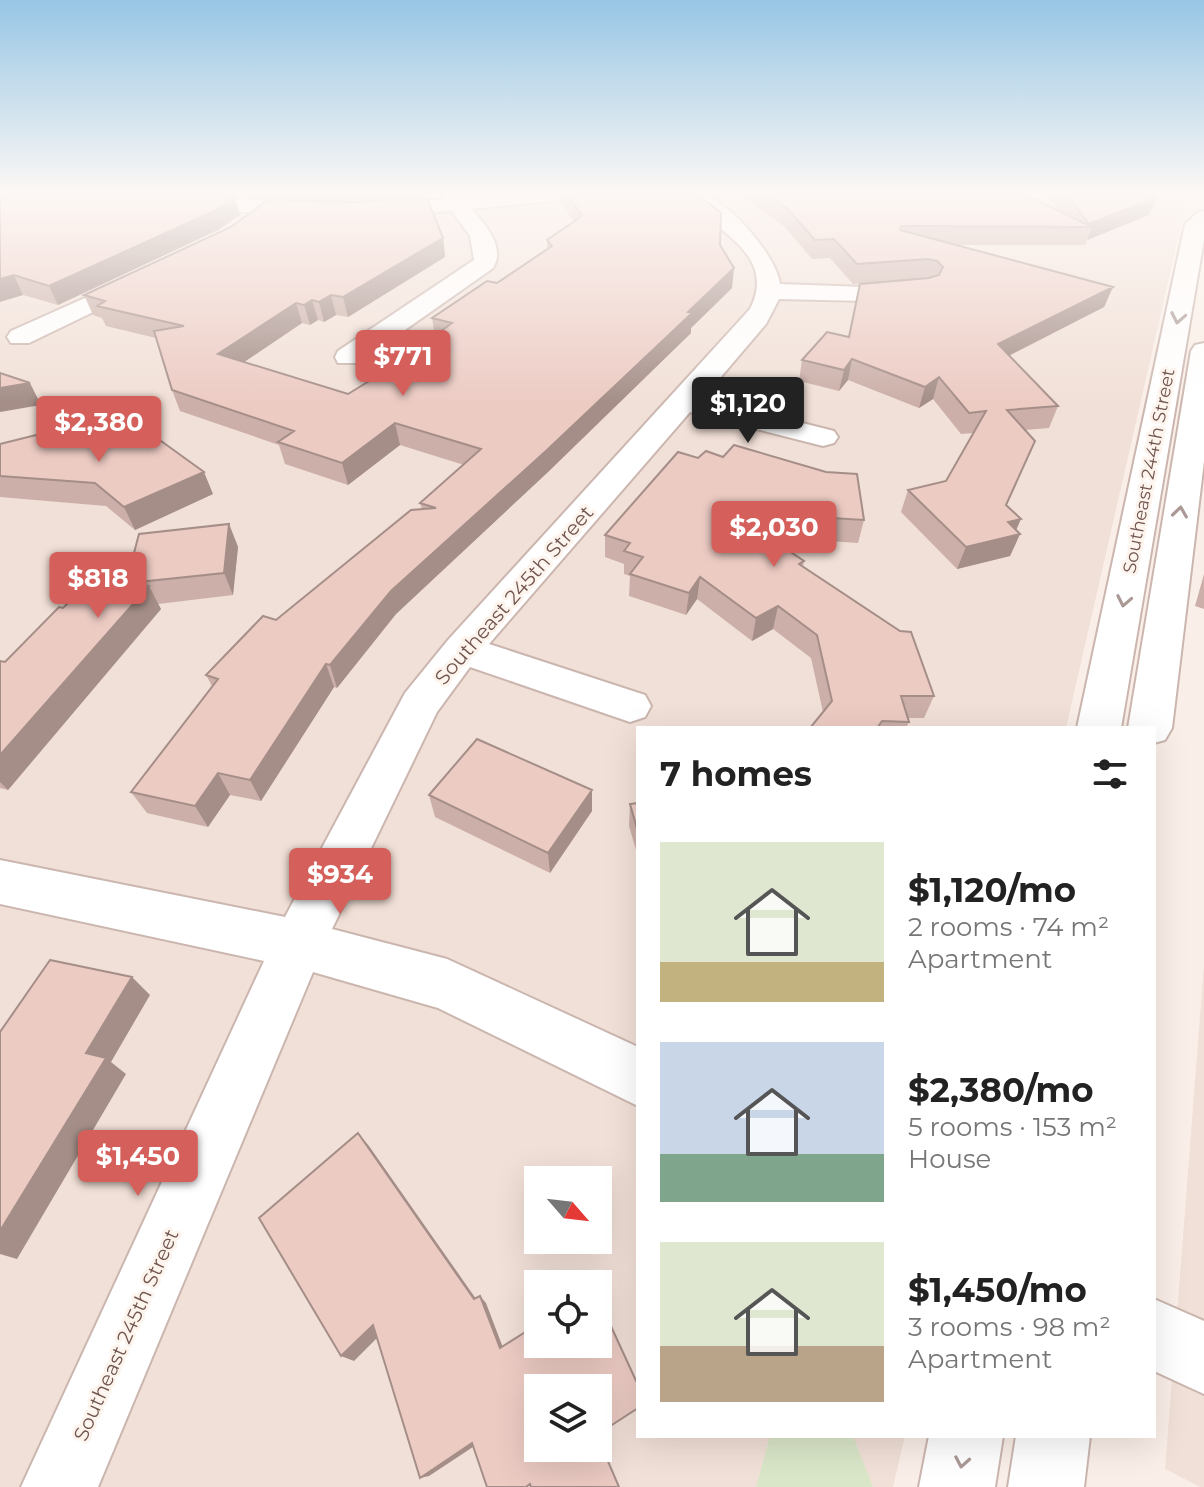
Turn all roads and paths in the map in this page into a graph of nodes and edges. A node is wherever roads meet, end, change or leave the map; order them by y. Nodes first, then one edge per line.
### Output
1 (483, 264) edge
2 (763, 264) edge
3 (1193, 264) edge
4 (158, 271) edge
5 (923, 288) edge
6 (770, 291) junction
7 (20, 337) dead end
8 (1204, 351) edge
9 (348, 357) dead end
10 (686, 402) junction
11 (823, 437) dead end
12 (1180, 465) edge
13 (462, 650) junction
14 (630, 706) dead end
15 (1100, 726) edge
16 (1150, 726) edge
17 (0, 882) edge
18 (298, 944) junction
19 (636, 1076) edge
20 (1156, 1335) edge
21 (1204, 1358) edge
22 (966, 1438) edge
23 (1053, 1438) edge
24 (59, 1487) edge
25 (957, 1487) edge
26 (1046, 1487) edge

1 - 9 street
2 - 6 street
3 -> 12 street, Southeast 244th Street
4 - 7 street
5 - 6 street
6 - 10 street, Southeast 245th Street
8 - 12 street, Southeast 244th Street
10 - 11 street
10 - 13 street, Southeast 245th Street
12 -> 15 street, Southeast 244th Street
16 -> 12 street, Southeast 244th Street
13 - 14 street
13 - 18 street, Southeast 245th Street
17 - 18 street
18 - 19 street
18 - 24 street, Southeast 245th Street
20 - 21 street
22 -> 25 street
23 - 26 street

